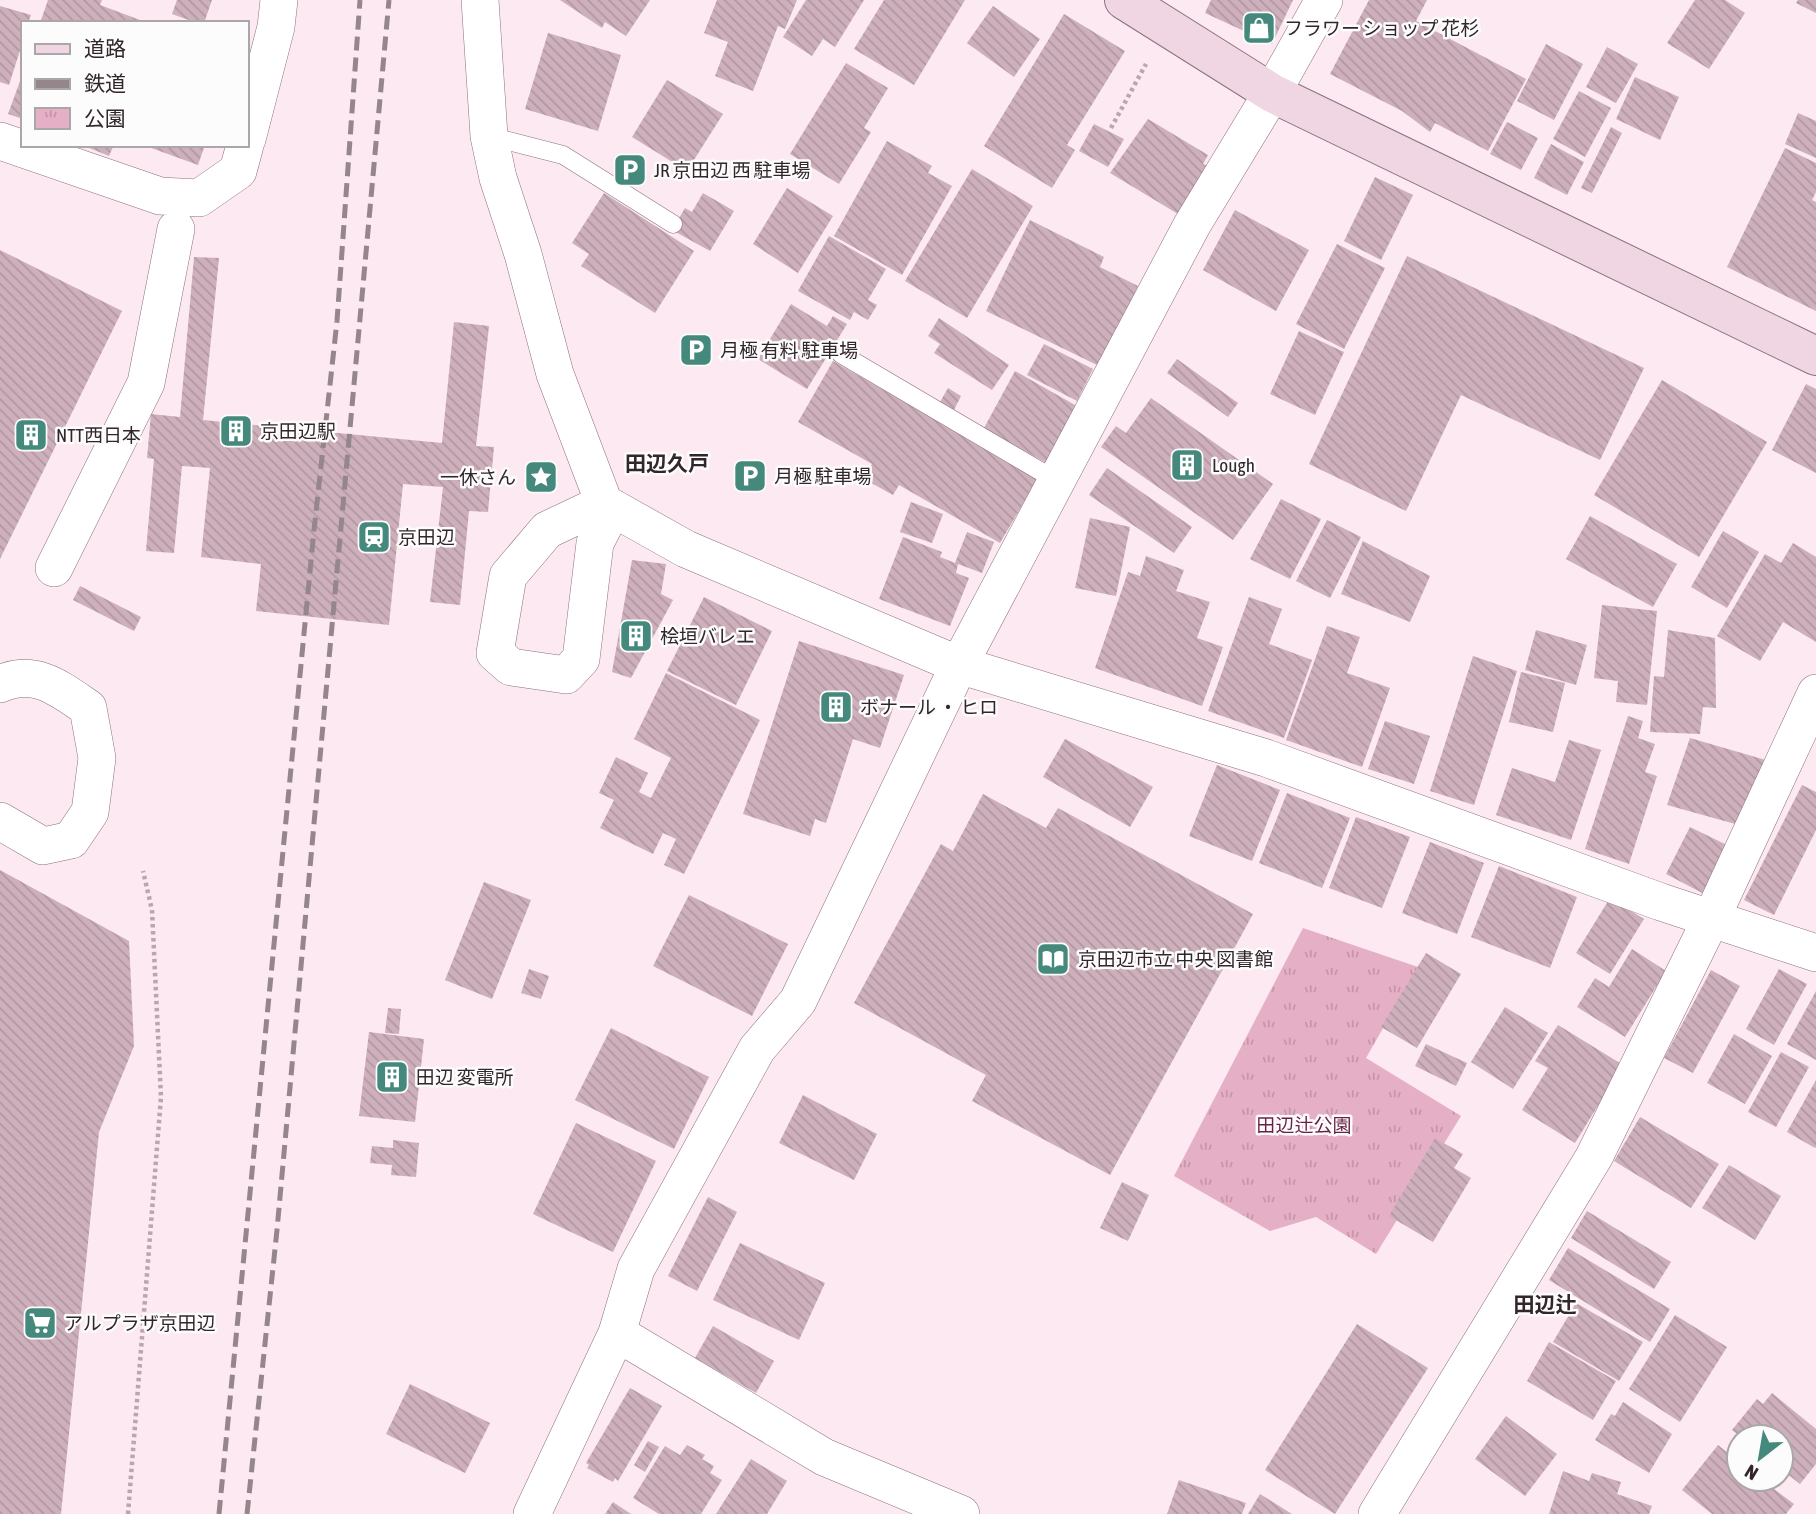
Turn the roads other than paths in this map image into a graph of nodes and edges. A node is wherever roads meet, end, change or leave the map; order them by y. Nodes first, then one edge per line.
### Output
1 (279, 0) edge
2 (480, 0) edge
3 (1124, 0) edge
4 (1324, 0) edge
5 (1272, 93) junction
6 (248, 135) edge
7 (489, 136) junction
8 (0, 141) edge
9 (244, 147) edge
10 (673, 224) dead end
11 (176, 229) dead end
12 (841, 354) dead end
13 (1816, 356) edge
14 (1057, 481) junction
15 (54, 568) dead end
16 (959, 665) junction
17 (0, 684) edge
18 (1816, 693) edge
19 (0, 821) edge
20 (1712, 918) junction
21 (1816, 953) edge
22 (617, 1333) junction
23 (532, 1514) edge
24 (961, 1514) edge
25 (1377, 1514) edge

1 - 6 street
2 - 7 street
3 - 5 street
4 - 5 street
5 - 13 street
5 - 14 street
7 - 10 lane
7 - 16 street
8 - 9 street
11 - 15 street
12 - 14 lane
14 - 16 street
16 - 20 street
16 - 22 street
17 - 19 street
18 - 20 street
20 - 21 street
20 - 25 street
22 - 23 street
22 - 24 street

